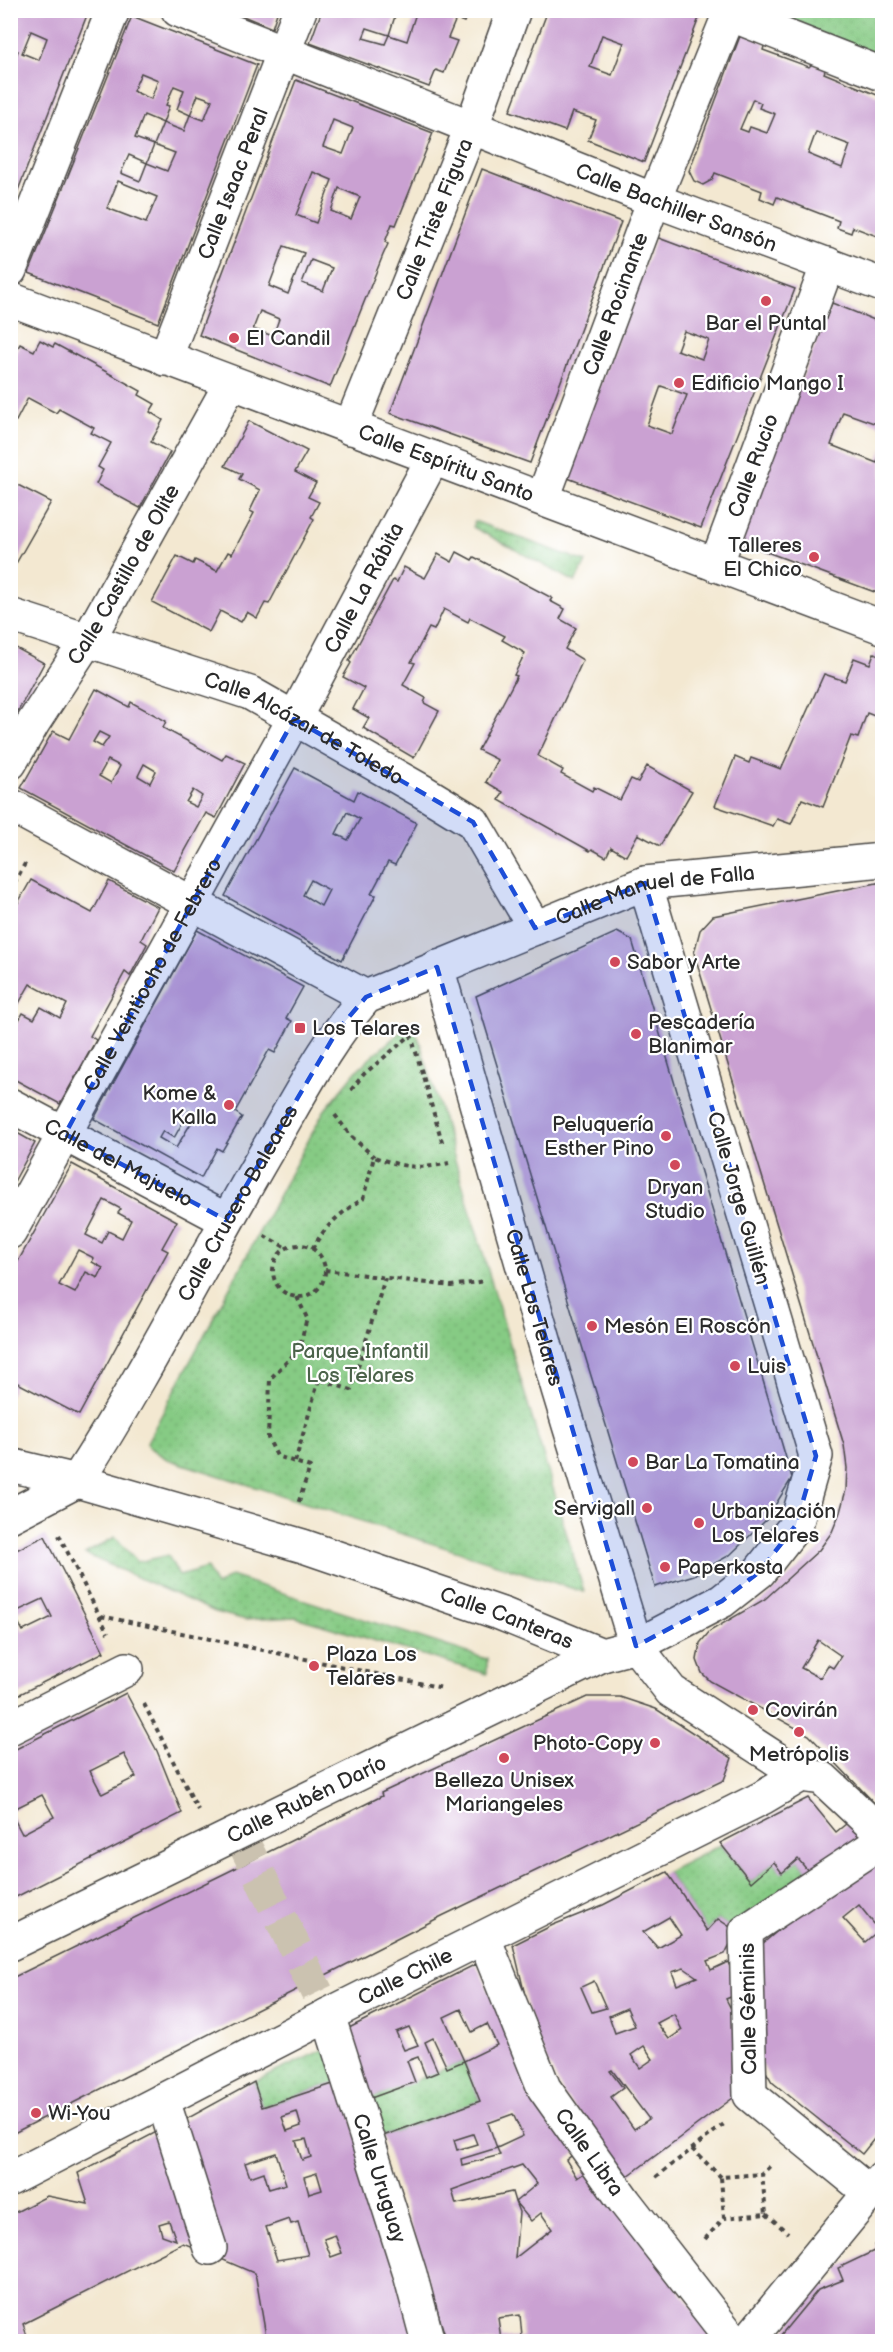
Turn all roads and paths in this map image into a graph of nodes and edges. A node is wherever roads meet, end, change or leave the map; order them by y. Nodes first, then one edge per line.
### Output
1 (113, 10) edge
2 (178, 10) edge
3 (300, 10) edge
4 (514, 10) edge
5 (730, 12) edge
6 (284, 51) junction
7 (882, 74) edge
8 (472, 126) junction
9 (654, 200) junction
10 (828, 264) junction
11 (10, 270) edge
12 (882, 285) edge
13 (10, 299) edge
14 (165, 359) junction
15 (231, 383) junction
16 (350, 428) junction
17 (433, 458) junction
18 (543, 498) junction
19 (716, 564) junction
20 (10, 615) edge
21 (882, 627) edge
22 (87, 641) junction
23 (294, 719) junction
24 (10, 763) edge
25 (10, 805) edge
26 (882, 860) edge
27 (645, 883) junction
28 (191, 904) junction
29 (535, 928) junction
30 (437, 967) junction
31 (366, 997) junction
32 (346, 1097) dead end
33 (10, 1105) edge
34 (339, 1105) dead end
35 (65, 1134) junction
36 (374, 1157) junction
37 (449, 1163) junction
38 (452, 1173) dead end
39 (226, 1220) junction
40 (10, 1232) edge
41 (266, 1237) dead end
42 (287, 1248) junction
43 (312, 1249) junction
44 (325, 1270) junction
45 (480, 1270) dead end
46 (385, 1278) junction
47 (490, 1280) dead end
48 (483, 1281) junction
49 (297, 1297) junction
50 (295, 1462) junction
51 (10, 1465) edge
52 (77, 1481) junction
53 (297, 1507) dead end
54 (10, 1516) edge
55 (77, 1571) dead end
56 (100, 1616) junction
57 (526, 1625) junction
58 (636, 1646) junction
59 (602, 1655) junction
60 (127, 1669) junction
61 (450, 1689) dead end
62 (523, 1693) junction
63 (10, 1728) edge
64 (801, 1775) junction
65 (882, 1834) edge
66 (882, 1841) edge
67 (214, 1843) junction
68 (484, 1938) junction
69 (10, 1944) edge
70 (328, 2015) junction
71 (756, 2099) junction
72 (163, 2100) junction
73 (799, 2134) junction
74 (692, 2149) junction
75 (762, 2174) junction
76 (721, 2177) junction
77 (10, 2179) edge
78 (876, 2185) edge
79 (625, 2202) junction
80 (766, 2214) junction
81 (724, 2218) junction
82 (790, 2235) dead end
83 (210, 2248) dead end
84 (678, 2270) junction
85 (428, 2342) edge
86 (734, 2342) edge
87 (747, 2342) edge

1 - 11 street
2 - 6 street, Calle Bachiller Sansón
3 - 6 street, Calle Isaac Peral
4 - 8 street, Calle Triste Figura
5 - 7 street
5 - 9 street, Calle Rocinante
6 - 8 street, Calle Bachiller Sansón
6 - 14 street, Calle Isaac Peral
8 - 9 street, Calle Bachiller Sansón
8 - 16 street, Calle Triste Figura
9 - 10 street, Calle Bachiller Sansón
9 - 18 street, Calle Rocinante
10 - 12 street, Calle Bachiller Sansón
10 - 19 street, Calle Rucio
13 - 14 street, Calle Espíritu Santo
14 - 15 street, Calle Espíritu Santo
15 - 16 street, Calle Espíritu Santo
15 - 22 street, Calle Castillo de Olite
16 - 17 street, Calle Espíritu Santo
17 - 18 street, Calle Espíritu Santo
17 - 23 street, Calle La Rábita
18 - 19 street, Calle Espíritu Santo
19 - 21 street, Calle Espíritu Santo
20 - 22 street, Calle Alcázar de Toledo
22 - 23 street, Calle Alcázar de Toledo
22 - 24 street, Calle Castillo de Olite
23 - 28 street, Calle Veintiocho de Febrero
23 - 29 street, Calle Alcázar de Toledo
25 - 28 street
26 - 27 street, Calle Manuel de Falla
27 - 29 street, Calle Manuel de Falla
27 - 58 street, Calle Jorge Guillén
28 - 31 street
28 - 35 street, Calle Veintiocho de Febrero
29 - 30 street, Calle Manuel de Falla
30 - 31 street, Calle Crucero Baleares
30 - 58 street, Calle Los Telares
31 - 39 street, Calle Crucero Baleares
32 - 37 path
33 - 35 street, Calle del Majuelo
34 - 36 path
35 - 39 street, Calle del Majuelo
35 - 40 street, Calle Veintiocho de Febrero
36 - 37 path
36 - 43 path
37 - 38 path
39 - 52 street, Calle Crucero Baleares
41 - 42 path
42 - 43 path
42 - 49 path
43 - 44 path
44 - 46 path
44 - 49 path
45 - 48 path
46 - 48 path
46 - 50 path
47 - 48 path
49 - 50 path
50 - 53 path
51 - 52 street, Calle Canteras
52 - 54 street
52 - 57 street, Calle Canteras
55 - 56 path
56 - 60 path
56 - 61 path
57 - 59 street, Calle Canteras
57 - 62 street
58 - 59 street, Calle Canteras
58 - 64 street
59 - 62 street, Calle Rubén Darío
60 - 63 street
60 - 67 path
62 - 67 street, Calle Rubén Darío
64 - 65 street
64 - 68 street, Calle Chile
66 - 71 street, Calle Géminis
67 - 69 street, Calle Rubén Darío
68 - 70 street, Calle Chile
68 - 79 street, Calle Libra
70 - 72 street, Calle Chile
70 - 85 street, Calle Uruguay
71 - 73 street, Calle Géminis
71 - 74 path
72 - 77 street, Calle Chile
72 - 83 street
73 - 75 path
73 - 78 street, Calle Géminis
74 - 76 path
74 - 79 path
75 - 76 path
75 - 80 path
76 - 81 path
78 - 87 street
79 - 84 street, Calle Libra
80 - 81 path
80 - 82 path
81 - 84 path
84 - 86 street, Calle Libra

